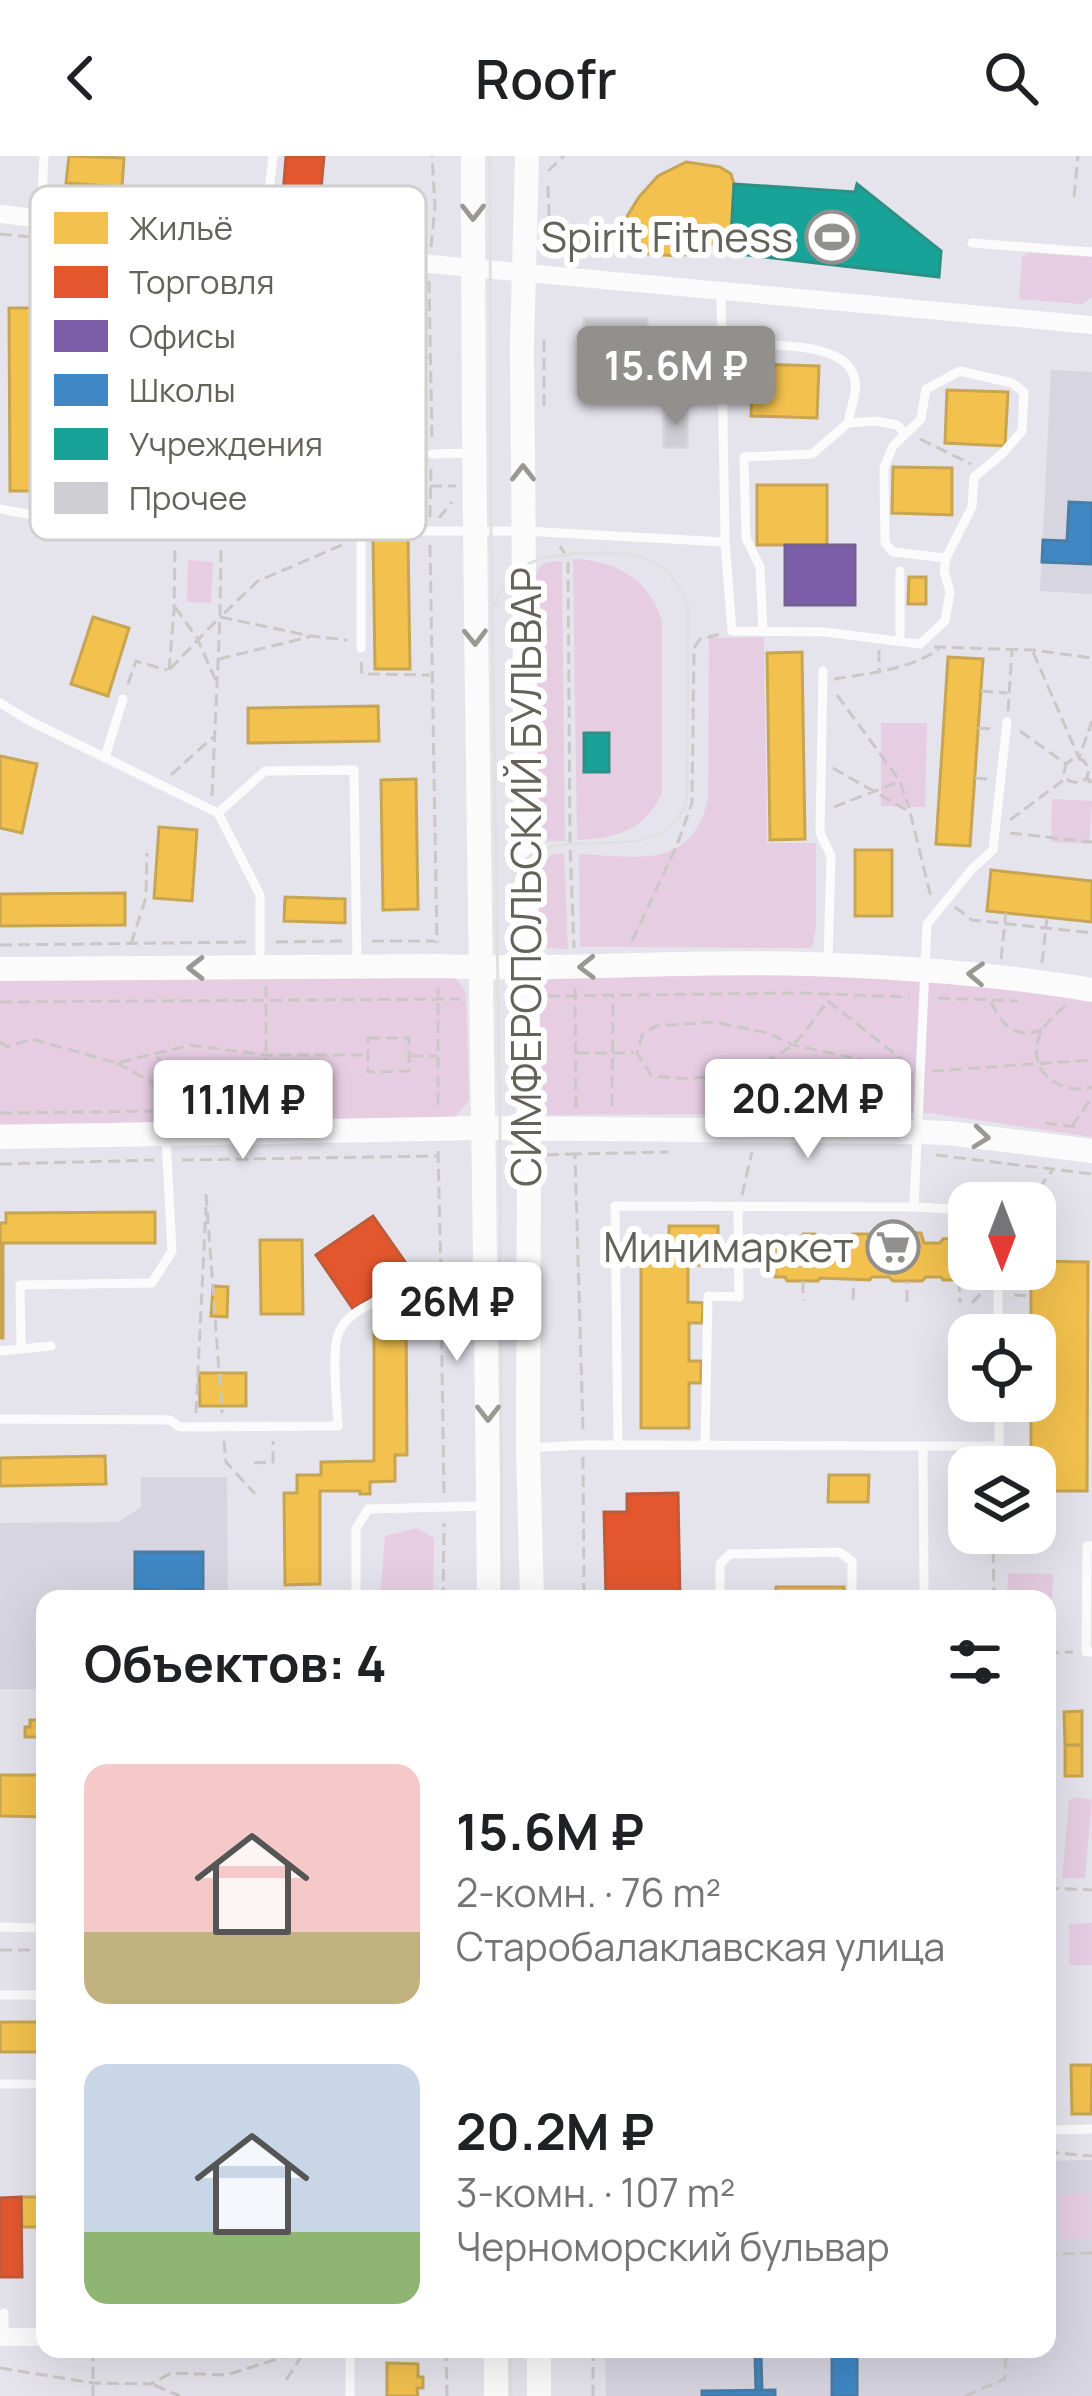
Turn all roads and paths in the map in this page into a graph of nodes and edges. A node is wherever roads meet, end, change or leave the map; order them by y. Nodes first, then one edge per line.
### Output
1 (44, 156) edge
2 (273, 156) edge
3 (432, 156) edge
4 (473, 156) edge
5 (1078, 156) edge
6 (561, 157) edge
7 (529, 158) edge
8 (42, 186) edge
9 (270, 186) edge
10 (1075, 197) dead end
11 (0, 214) edge
12 (30, 217) edge
13 (972, 243) dead end
14 (550, 244) dead end
15 (431, 247) dead end
16 (1092, 252) edge
17 (426, 265) edge
18 (473, 268) junction
19 (526, 272) junction
20 (429, 278) dead end
21 (721, 292) junction
22 (1092, 325) edge
23 (544, 342) dead end
24 (722, 344) junction
25 (426, 356) edge
26 (430, 361) junction
27 (543, 417) dead end
28 (848, 423) junction
29 (906, 433) junction
30 (474, 453) junction
31 (432, 454) junction
32 (983, 470) junction
33 (430, 486) junction
34 (464, 486) dead end
35 (453, 501) dead end
36 (0, 509) edge
37 (30, 515) edge
38 (426, 530) edge
39 (430, 530) junction
40 (474, 531) junction
41 (524, 531) junction
42 (554, 533) junction
43 (175, 540) edge
44 (220, 540) edge
45 (346, 540) edge
46 (361, 540) edge
47 (725, 542) junction
48 (946, 558) junction
49 (900, 571) dead end
50 (174, 606) junction
51 (220, 617) junction
52 (731, 631) junction
53 (764, 632) junction
54 (310, 636) junction
55 (197, 638) junction
56 (879, 640) junction
57 (900, 641) junction
58 (920, 644) junction
59 (361, 645) junction
60 (940, 648) junction
61 (1012, 650) junction
62 (1033, 650) junction
63 (1092, 658) edge
64 (218, 659) junction
65 (169, 670) junction
66 (879, 672) junction
67 (433, 675) junction
68 (823, 676) joint
69 (217, 684) junction
70 (981, 691) dead end
71 (1009, 693) junction
72 (836, 694) dead end
73 (123, 699) joint
74 (0, 703) edge
75 (1092, 721) edge
76 (1006, 722) junction
77 (215, 736) junction
78 (1082, 747) junction
79 (1092, 747) edge
80 (105, 757) junction
81 (1078, 758) junction
82 (821, 762) junction
83 (1066, 764) junction
84 (1066, 778) junction
85 (900, 782) junction
86 (1090, 782) edge
87 (160, 784) junction
88 (874, 791) junction
89 (214, 811) junction
90 (820, 812) junction
91 (910, 812) junction
92 (995, 831) junction
93 (1092, 842) edge
94 (148, 854) dead end
95 (946, 901) junction
96 (1006, 913) dead end
97 (934, 914) junction
98 (1047, 918) dead end
99 (1005, 923) junction
100 (1046, 928) junction
101 (1092, 933) edge
102 (436, 940) junction
103 (130, 944) junction
104 (0, 945) edge
105 (357, 954) junction
106 (626, 954) dead end
107 (262, 961) junction
108 (827, 965) junction
109 (438, 967) junction
110 (575, 967) junction
111 (481, 968) junction
112 (526, 968) junction
113 (0, 969) edge
114 (923, 971) junction
115 (995, 988) junction
116 (1092, 990) edge
117 (1032, 992) junction
118 (613, 994) junction
119 (827, 994) junction
120 (575, 995) junction
121 (526, 997) junction
122 (922, 998) junction
123 (481, 999) junction
124 (266, 1001) junction
125 (828, 1001) junction
126 (0, 1002) edge
127 (1066, 1004) dead end
128 (1042, 1030) junction
129 (0, 1042) edge
130 (793, 1045) junction
131 (7, 1047) junction
132 (576, 1053) junction
133 (612, 1053) junction
134 (637, 1053) junction
135 (154, 1054) junction
136 (266, 1055) junction
137 (368, 1055) junction
138 (409, 1056) junction
139 (438, 1056) dead end
140 (0, 1058) edge
141 (1092, 1060) edge
142 (117, 1063) junction
143 (1039, 1064) junction
144 (918, 1072) junction
145 (152, 1082) junction
146 (1092, 1087) edge
147 (1092, 1097) edge
148 (612, 1108) dead end
149 (266, 1109) junction
150 (331, 1109) dead end
151 (0, 1113) edge
152 (278, 1114) dead end
153 (171, 1122) junction
154 (484, 1128) junction
155 (528, 1128) junction
156 (576, 1128) junction
157 (0, 1137) edge
158 (916, 1142) junction
159 (1081, 1149) edge
160 (752, 1150) dead end
161 (684, 1152) dead end
162 (575, 1154) junction
163 (529, 1155) junction
164 (438, 1156) dead end
165 (167, 1160) junction
166 (0, 1164) edge
167 (1054, 1169) junction
168 (1092, 1174) edge
169 (1044, 1182) edge
170 (738, 1206) junction
171 (914, 1207) junction
172 (948, 1209) edge
173 (854, 1280) dead end
174 (802, 1281) dead end
175 (907, 1281) dead end
176 (487, 1285) junction
177 (959, 1290) edge
178 (998, 1290) edge
179 (998, 1295) junction
180 (1030, 1295) dead end
181 (802, 1300) dead end
182 (853, 1300) dead end
183 (907, 1302) dead end
184 (959, 1303) dead end
185 (998, 1314) edge
186 (51, 1346) dead end
187 (21, 1347) junction
188 (0, 1351) edge
189 (0, 1419) edge
190 (999, 1422) edge
191 (195, 1427) junction
192 (223, 1427) junction
193 (274, 1440) dead end
194 (583, 1445) junction
195 (618, 1445) junction
196 (705, 1446) junction
197 (923, 1446) junction
198 (528, 1448) junction
199 (254, 1462) dead end
200 (254, 1494) dead end
201 (488, 1506) junction
202 (1092, 1546) edge
203 (993, 1554) edge
204 (356, 1590) edge
205 (489, 1590) edge
206 (532, 1590) edge
207 (584, 1590) edge
208 (720, 1590) edge
209 (853, 1590) edge
210 (924, 1590) edge
211 (994, 1590) edge
212 (1089, 1652) edge
213 (1056, 1653) edge
214 (1056, 1888) edge
215 (1092, 1890) edge
216 (0, 1927) edge
217 (36, 1928) edge
218 (0, 1950) edge
219 (36, 1950) edge
220 (0, 1995) edge
221 (36, 1995) edge
222 (0, 2084) edge
223 (36, 2084) edge
224 (1092, 2129) edge
225 (1056, 2130) edge
226 (1056, 2153) edge
227 (1092, 2156) edge
228 (1092, 2253) edge
229 (1056, 2254) edge
230 (4, 2314) dead end
231 (2, 2337) edge
232 (36, 2337) edge
233 (93, 2358) edge
234 (280, 2358) edge
235 (301, 2358) edge
236 (350, 2358) edge
237 (446, 2358) edge
238 (496, 2358) edge
239 (539, 2358) edge
240 (593, 2358) edge
241 (1006, 2358) edge
242 (0, 2368) edge
243 (286, 2380) dead end
244 (93, 2384) junction
245 (151, 2384) junction
246 (93, 2396) edge
247 (180, 2396) edge
248 (350, 2396) edge
249 (447, 2396) edge
250 (496, 2396) edge
251 (539, 2396) edge
252 (593, 2396) edge
253 (965, 2396) edge

1 - 8 lane
2 - 9 lane
3 - 15 path
4 -> 18 main road, СИМФЕРОПОЛЬСКИЙ БУЛЬВАР
5 - 10 path
6 - 14 path
7 - 19 main road, СИМФЕРОПОЛЬСКИЙ БУЛЬВАР
11 - 12 street
13 - 16 lane
17 - 18 street
18 - 19 street
18 - 30 main road, СИМФЕРОПОЛЬСКИЙ БУЛЬВАР
19 - 21 street
41 -> 19 main road, СИМФЕРОПОЛЬСКИЙ БУЛЬВАР
20 - 26 path
21 - 22 street
21 - 24 lane
23 - 27 path
24 - 28 lane
24 - 47 lane
25 - 26 path
26 - 31 path
28 - 29 lane
28 - 53 lane
29 - 32 path
29 - 32 lane
29 - 48 lane
30 - 31 lane
30 - 40 main road, СИМФЕРОПОЛЬСКИЙ БУЛЬВАР
31 - 33 path
32 - 48 lane
33 - 34 path
33 - 39 path
35 - 39 path
36 - 37 lane
38 - 39 lane
39 - 40 lane
39 - 67 path
40 - 41 lane
40 -> 111 main road, СИМФЕРОПОЛЬСКИЙ БУЛЬВАР
41 - 42 lane
41 - 112 main road, СИМФЕРОПОЛЬСКИЙ БУЛЬВАР
42 - 47 lane
42 - 110 path
43 - 50 path
44 - 51 path
45 - 51 path
46 - 59 lane
47 - 52 lane
48 - 58 lane
49 - 57 lane
50 - 55 path
50 - 65 path
51 - 54 path
51 - 55 path
51 - 64 path
52 - 53 lane
52 - 106 path
53 - 56 lane
54 - 59 path
54 - 64 path
55 - 65 path
55 - 69 path
56 - 57 lane
56 - 66 path
57 - 58 lane
58 - 60 path
59 - 67 path
60 - 61 path
60 - 66 path
61 - 62 path
61 - 71 path
62 - 63 path
62 - 81 path
64 - 69 path
65 - 73 path
66 - 68 path
67 - 102 path
68 - 82 lane
69 - 77 path
70 - 71 path
71 - 76 path
72 - 85 path
73 - 80 lane
74 - 80 lane
75 - 78 path
76 - 83 path
76 - 92 lane
77 - 87 path
77 - 89 path
78 - 79 path
78 - 81 path
80 - 87 lane
81 - 83 path
81 - 86 path
82 - 88 path
82 - 90 lane
83 - 84 path
84 - 86 path
84 - 92 path
85 - 88 path
85 - 91 path
87 - 89 lane
88 - 90 path
88 - 91 path
89 - 105 lane
89 - 107 lane
90 - 108 lane
91 - 97 path
92 - 93 path
92 - 95 lane
94 - 103 path
95 - 97 lane
95 - 99 path
96 - 99 path
97 - 114 lane
98 - 100 path
99 - 100 path
99 - 115 path
100 - 101 path
100 - 117 path
102 - 105 path
102 - 109 path
103 - 104 path
103 - 107 path
105 - 107 main road
105 - 107 path
105 - 109 main road
107 -> 113 main road
107 - 124 path
108 -> 110 main road
108 - 114 main road
109 - 111 main road
110 - 112 main road
110 - 120 path
111 - 112 main road
111 - 123 main road, СИМФЕРОПОЛЬСКИЙ БУЛЬВАР
112 - 121 main road, СИМФЕРОПОЛЬСКИЙ БУЛЬВАР
115 -> 114 main road
114 - 122 lane
115 - 117 main road
115 - 117 path
115 - 122 path
115 - 128 path
116 - 117 main road
118 - 119 path
118 - 120 path
118 - 133 path
119 - 122 path
119 - 125 path
120 - 121 path
120 - 132 path
121 - 155 main road, СИМФЕРОПОЛЬСКИЙ БУЛЬВАР
122 - 144 lane
123 - 124 path
123 - 154 main road, СИМФЕРОПОЛЬСКИЙ БУЛЬВАР
124 - 126 path
124 - 136 path
125 - 130 path
125 - 144 path
127 - 128 path
128 - 143 path
129 - 131 path
130 - 134 path
130 - 134 path
130 - 144 path
131 - 140 path
131 - 142 path
132 - 133 path
132 - 156 path
133 - 134 path
133 - 148 path
135 - 136 path
135 - 142 path
135 - 145 path
136 - 137 path
136 - 149 path
137 - 138 path
137 - 138 path
138 - 139 path
141 - 143 path
142 - 145 path
143 - 144 path
143 - 146 path
144 - 158 lane
145 - 153 path
147 - 159 path
149 - 150 path
149 - 152 path
149 - 153 path
151 - 153 path
153 - 154 main road
153 - 157 main road
153 - 165 lane
154 - 155 main road
154 - 176 main road, СИМФЕРОПОЛЬСКИЙ БУЛЬВАР
155 - 156 main road
155 - 163 main road, СИМФЕРОПОЛЬСКИЙ БУЛЬВАР
156 - 158 main road
158 -> 159 main road
158 - 167 path
158 - 171 lane
159 - 167 path
160 - 170 path
161 - 162 path
162 - 163 path
162 - 194 path
163 - 198 main road, СИМФЕРОПОЛЬСКИЙ БУЛЬВАР
164 - 165 path
165 - 166 path
165 - 187 lane
167 - 168 path
167 - 169 path
170 - 171 lane
170 - 195 lane
170 - 196 lane
171 - 172 lane
173 - 182 path
174 - 181 path
175 - 183 path
176 - 192 lane
176 -> 201 main road, СИМФЕРОПОЛЬСКИЙ БУЛЬВАР
177 - 184 path
178 - 179 lane
179 - 180 path
179 - 185 lane
186 - 187 lane
187 - 188 lane
189 - 191 lane
190 - 197 lane
191 - 192 lane
191 - 192 path
192 - 200 path
193 - 199 path
194 - 195 lane
194 - 198 lane
194 - 207 path
195 - 196 lane
196 - 197 lane
197 - 210 lane
198 - 206 main road, СИМФЕРОПОЛЬСКИЙ БУЛЬВАР
201 - 204 lane
201 - 205 main road, СИМФЕРОПОЛЬСКИЙ БУЛЬВАР
202 - 212 lane
203 - 211 path
208 - 209 lane
212 - 213 path
214 - 215 path
216 - 217 lane
218 - 219 path
220 - 221 lane
222 - 223 lane
224 - 225 lane
226 - 227 path
228 - 229 path
230 - 231 lane
231 - 232 street
233 - 244 path
234 - 245 path
235 - 243 path
236 - 248 lane
237 - 249 path
238 - 250 main road
239 - 251 main road
240 - 252 path
241 - 253 path
242 - 244 path
244 - 245 path
244 - 246 path
245 - 247 path

